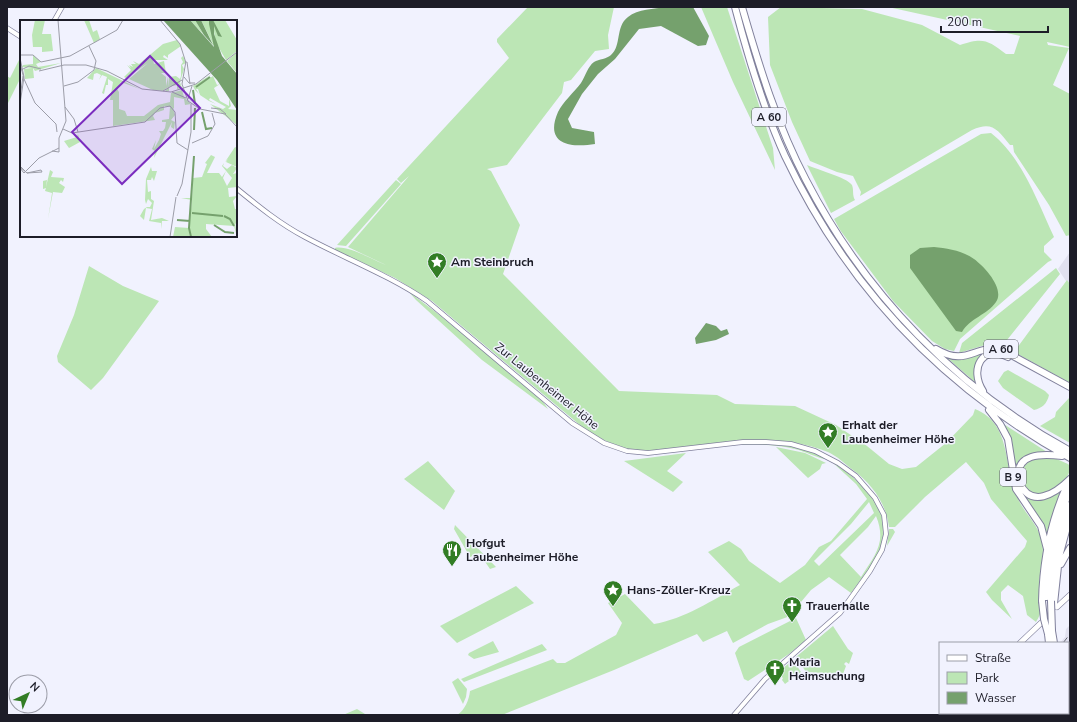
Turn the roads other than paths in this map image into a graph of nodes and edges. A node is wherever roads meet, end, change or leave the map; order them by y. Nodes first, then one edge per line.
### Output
1 (62, 7) edge
2 (734, 7) edge
3 (742, 7) edge
4 (55, 20) edge
5 (7, 28) edge
6 (20, 36) edge
7 (237, 189) edge
8 (926, 343) junction
9 (1070, 387) edge
10 (1070, 392) edge
11 (986, 396) junction
12 (984, 404) junction
13 (1070, 451) edge
14 (1068, 457) edge
15 (1070, 479) edge
16 (1070, 490) edge
17 (1070, 505) edge
18 (1070, 516) edge
19 (1070, 548) edge
20 (1047, 549) junction
21 (1057, 571) junction
22 (1070, 595) edge
23 (1048, 601) junction
24 (1057, 607) dead end
25 (1041, 623) dead end
26 (1050, 632) junction
27 (1021, 642) edge
28 (1049, 642) edge
29 (1054, 642) edge
30 (734, 715) edge

1 - 4 street
2 - 12 highway, A 60
3 - 8 highway, A 60
5 - 6 street
7 - 30 street, Zur Laubenheimer Höhe
8 - 9 highway, A 60
8 - 11 highway, A 60
10 - 11 highway
11 - 13 highway, A 60
12 - 14 highway, A 60
12 - 20 highway, B 9
14 - 15 highway, A 60
15 - 20 highway
16 - 23 highway
17 - 23 highway
18 - 21 highway
19 - 21 highway
20 - 23 highway
21 - 23 highway
22 - 24 main road
23 - 26 highway, bridge
23 - 26 highway, bridge
25 - 27 main road
26 - 28 highway
26 - 29 highway

